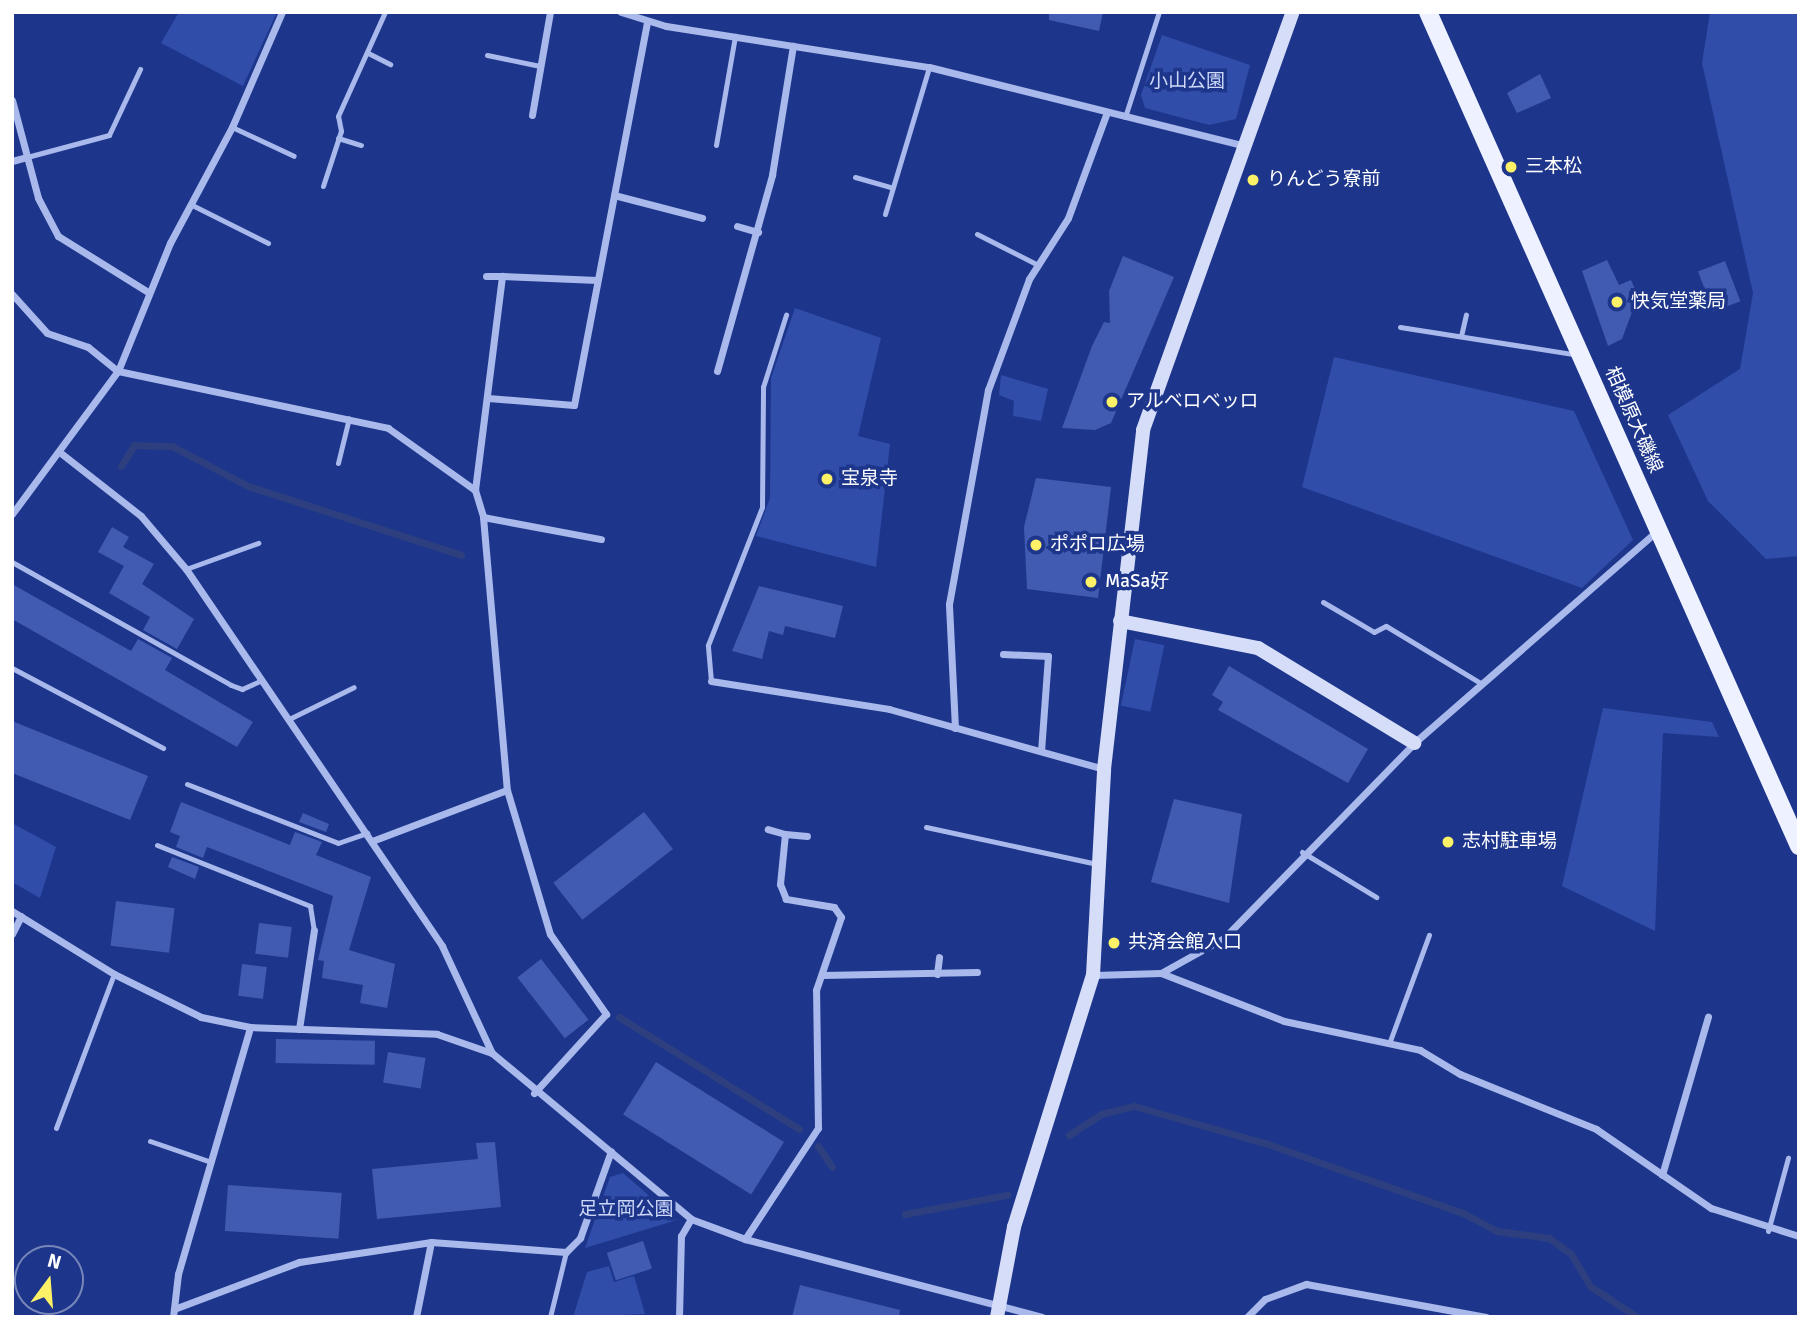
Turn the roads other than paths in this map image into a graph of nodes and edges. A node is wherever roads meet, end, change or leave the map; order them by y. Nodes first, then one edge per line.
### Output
1 (282, 12) edge
2 (386, 12) edge
3 (550, 12) edge
4 (621, 12) edge
5 (1159, 12) edge
6 (1293, 12) edge
7 (1428, 12) edge
8 (647, 21) junction
9 (735, 36) junction
10 (793, 46) junction
11 (368, 53) junction
12 (487, 55) dead end
13 (390, 64) dead end
14 (540, 66) junction
15 (929, 67) junction
16 (140, 69) dead end
17 (12, 100) edge
18 (1107, 112) junction
19 (532, 115) dead end
20 (1125, 117) junction
21 (232, 127) junction
22 (338, 138) junction
23 (361, 145) dead end
24 (716, 145) dead end
25 (1249, 147) junction
26 (294, 156) dead end
27 (27, 157) junction
28 (12, 161) edge
29 (855, 177) dead end
30 (323, 186) dead end
31 (891, 187) junction
32 (614, 195) junction
33 (192, 205) junction
34 (885, 215) dead end
35 (702, 218) dead end
36 (737, 226) dead end
37 (758, 232) junction
38 (977, 234) dead end
39 (268, 243) dead end
40 (1038, 265) junction
41 (486, 276) dead end
42 (502, 276) junction
43 (597, 280) junction
44 (148, 292) junction
45 (12, 293) edge
46 (786, 315) dead end
47 (1466, 315) dead end
48 (1400, 327) dead end
49 (1461, 336) junction
50 (1581, 356) junction
51 (118, 371) junction
52 (716, 371) dead end
53 (488, 398) junction
54 (349, 417) junction
55 (62, 454) junction
56 (338, 463) dead end
57 (475, 490) junction
58 (12, 514) edge
59 (483, 517) junction
60 (1659, 529) junction
61 (601, 539) dead end
62 (258, 542) dead end
63 (12, 562) edge
64 (186, 569) junction
65 (1323, 601) dead end
66 (1121, 621) junction
67 (1003, 654) dead end
68 (12, 668) edge
69 (262, 680) junction
70 (711, 681) joint
71 (1482, 684) junction
72 (354, 687) dead end
73 (289, 719) junction
74 (955, 728) junction
75 (1414, 743) junction
76 (163, 748) dead end
77 (1041, 751) junction
78 (1104, 769) junction
79 (187, 784) dead end
80 (507, 790) junction
81 (926, 827) dead end
82 (768, 829) dead end
83 (367, 833) junction
84 (785, 834) junction
85 (807, 836) dead end
86 (1797, 836) edge
87 (372, 841) junction
88 (157, 845) dead end
89 (1302, 852) junction
90 (1100, 864) junction
91 (1376, 897) dead end
92 (12, 911) edge
93 (21, 916) junction
94 (314, 930) joint
95 (12, 934) edge
96 (1429, 936) dead end
97 (939, 957) dead end
98 (976, 972) dead end
99 (1161, 973) junction
100 (114, 974) junction
101 (937, 974) junction
102 (821, 975) junction
103 (1093, 975) junction
104 (1708, 1017) dead end
105 (250, 1027) junction
106 (299, 1029) junction
107 (1390, 1041) junction
108 (492, 1053) junction
109 (534, 1093) junction
110 (56, 1128) dead end
111 (150, 1141) dead end
112 (611, 1152) junction
113 (1788, 1158) dead end
114 (211, 1162) junction
115 (1662, 1175) junction
116 (691, 1219) junction
117 (1768, 1231) junction
118 (1799, 1236) edge
119 (745, 1239) junction
120 (431, 1242) junction
121 (566, 1252) junction
122 (998, 1310) edge
123 (174, 1313) edge
124 (416, 1317) edge
125 (550, 1317) edge
126 (679, 1317) edge
127 (1042, 1317) edge
128 (1247, 1317) edge
129 (1486, 1317) edge

1 - 21 street
2 - 11 lane
3 - 14 street
4 - 8 street
5 - 20 lane
6 - 25 street
7 - 50 main road, 相模原大磯線
8 - 9 street
8 - 32 street
9 - 10 street
9 - 24 lane
10 - 15 street
10 - 37 street
11 - 13 lane
11 - 22 lane
12 - 14 lane
14 - 19 street
15 - 18 street
15 - 31 lane
16 - 27 lane
17 - 27 street
18 - 20 street
18 - 40 street
20 - 25 street
21 - 26 lane
21 - 33 street
22 - 23 lane
22 - 30 lane
25 - 66 street
27 - 28 street
27 - 44 street
29 - 31 lane
31 - 34 lane
32 - 35 street
32 - 43 street
33 - 39 lane
33 - 44 street
36 - 37 street
37 - 52 street
38 - 40 lane
40 - 74 street
41 - 42 street
42 - 43 street
42 - 53 street
43 - 53 street
44 - 51 street
45 - 51 street
46 - 70 lane
47 - 49 lane
48 - 49 lane
49 - 50 lane
50 - 60 main road, 相模原大磯線
51 - 54 street
51 - 55 street
53 - 57 street
54 - 56 lane
54 - 57 street
55 - 58 street
55 - 64 street
57 - 59 street
59 - 61 street
59 - 80 street
60 - 71 street
60 - 86 main road, 相模原大磯線
62 - 64 lane
63 - 69 lane
64 - 69 street
65 - 71 lane
66 - 75 street
66 - 78 street
67 - 77 street
68 - 76 lane
69 - 73 street
70 - 74 street
71 - 75 street
72 - 73 lane
73 - 83 street
74 - 77 street
75 - 89 street
77 - 78 street
78 - 90 street
79 - 83 lane
80 - 87 street
80 - 109 street
81 - 90 lane
82 - 84 street
83 - 87 street
84 - 85 street
84 - 102 street
87 - 108 street
88 - 94 lane
89 - 91 lane
89 - 99 street
90 - 103 street
92 - 93 street
93 - 95 street
93 - 100 street
94 - 106 street
96 - 107 lane
97 - 101 street
98 - 101 street
99 - 103 street
99 - 107 street
100 - 105 street
100 - 110 lane
101 - 102 street
102 - 119 street
103 - 122 street
104 - 115 street
105 - 106 street
105 - 114 street
106 - 108 street
107 - 115 street
108 - 109 street
109 - 112 street
111 - 114 lane
112 - 116 street
112 - 121 street
113 - 117 lane
114 - 123 street
115 - 117 street
116 - 119 street
116 - 126 street
117 - 118 street
119 - 122 street
120 - 121 street
120 - 123 street
120 - 124 street
121 - 125 lane
122 - 127 street
128 - 129 street

